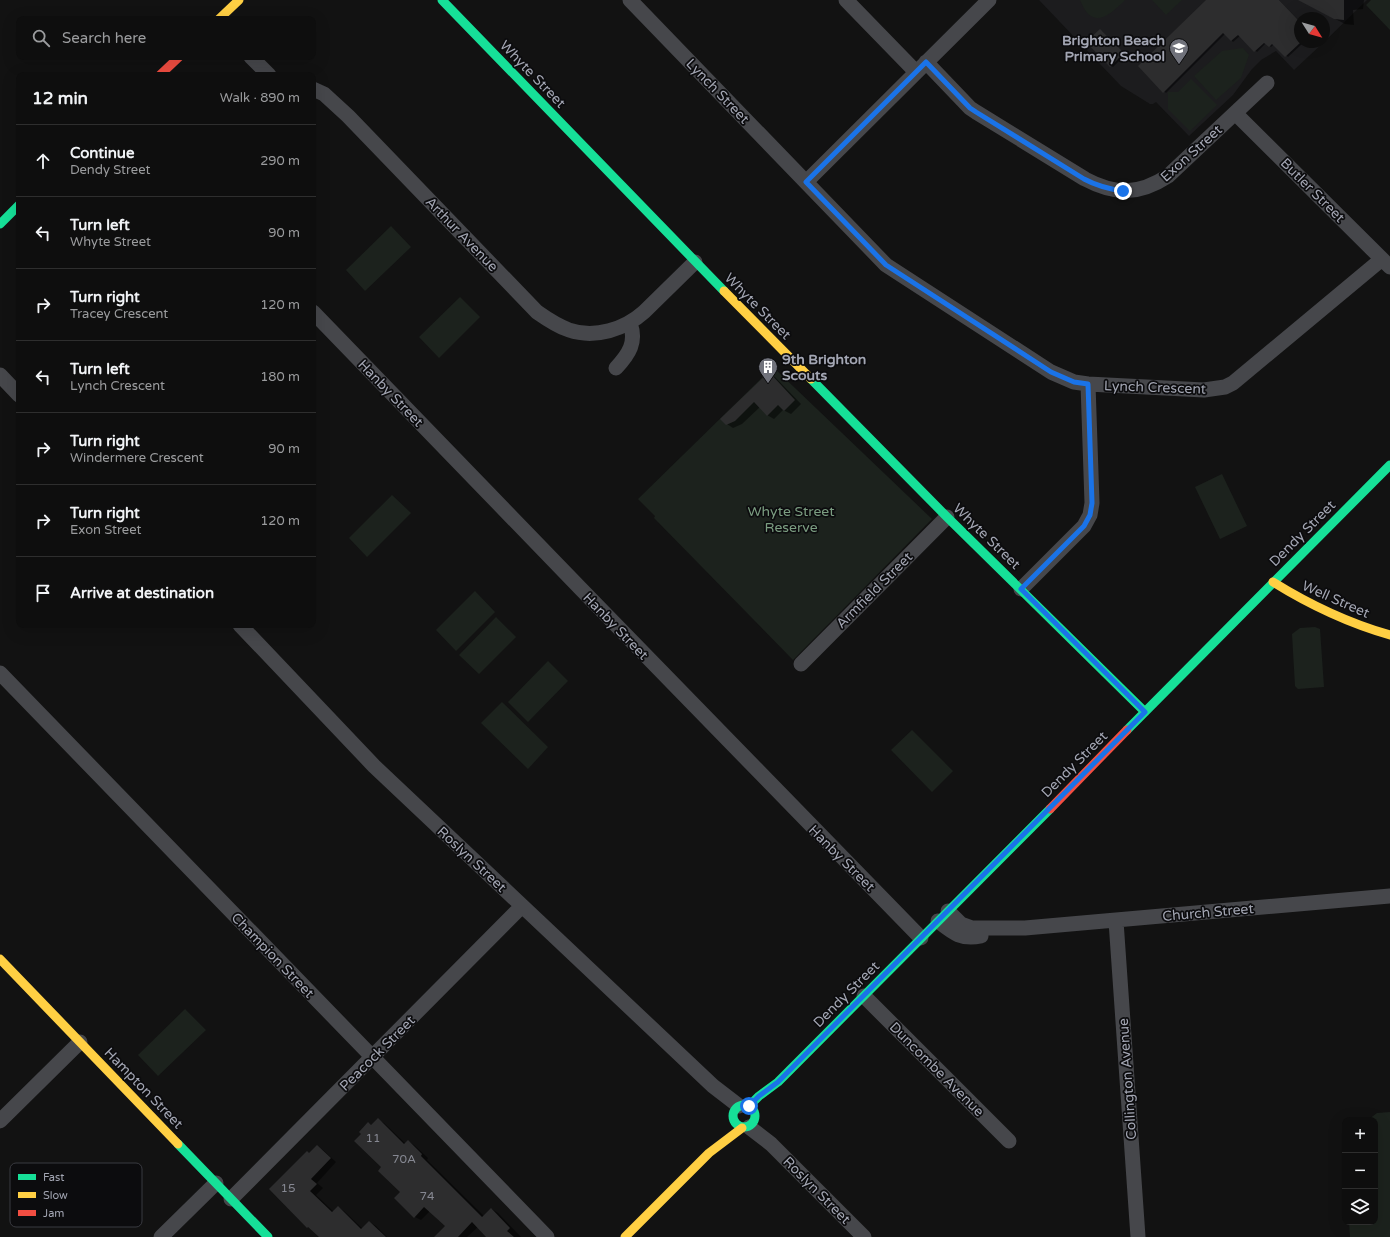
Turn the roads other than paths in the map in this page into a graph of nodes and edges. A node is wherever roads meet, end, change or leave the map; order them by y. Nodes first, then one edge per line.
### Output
1 (239, 0) edge
2 (442, 0) edge
3 (630, 0) edge
4 (846, 0) edge
5 (989, 0) edge
6 (217, 16) edge
7 (164, 60) edge
8 (175, 60) edge
9 (254, 60) edge
10 (921, 67) junction
11 (157, 72) edge
12 (157, 72) edge
13 (266, 72) edge
14 (1267, 83) dead end
15 (316, 90) edge
16 (1235, 113) junction
17 (806, 182) junction
18 (16, 208) edge
19 (0, 224) edge
20 (695, 262) junction
21 (1386, 263) edge
22 (316, 315) edge
23 (630, 323) junction
24 (616, 368) dead end
25 (0, 375) edge
26 (1088, 384) junction
27 (16, 392) edge
28 (1390, 465) edge
29 (947, 517) junction
30 (1273, 582) junction
31 (1021, 589) junction
32 (243, 628) edge
33 (1390, 635) edge
34 (801, 664) dead end
35 (0, 673) edge
36 (1145, 712) junction
37 (1390, 896) edge
38 (522, 906) junction
39 (943, 916) junction
40 (1116, 921) junction
41 (921, 938) junction
42 (0, 959) edge
43 (864, 996) junction
44 (80, 1042) junction
45 (372, 1057) junction
46 (778, 1082) junction
47 (738, 1111) junction
48 (0, 1121) edge
49 (750, 1122) junction
50 (1009, 1141) dead end
51 (709, 1153) junction
52 (216, 1183) junction
53 (231, 1199) junction
54 (161, 1237) edge
55 (268, 1237) edge
56 (546, 1237) edge
57 (625, 1237) edge
58 (864, 1237) edge
59 (1138, 1237) edge

1 - 6 street
2 - 20 street, Whyte Street
3 - 17 street, Lynch Street
4 - 10 street, Exon Street
5 - 10 street
7 - 11 street
8 - 12 street
9 - 13 street
10 - 16 street, Exon Street
10 - 17 street
14 - 16 street, Exon Street
15 - 23 street, Arthur Avenue
16 - 21 street, Butler Street
17 - 26 street, Lynch Crescent
18 - 19 street
20 - 23 street, Arthur Avenue
20 - 29 street, Whyte Street
21 - 26 street, Lynch Crescent
22 - 41 street, Hanby Street
23 - 24 street
25 - 27 street
26 - 31 street
28 - 30 street, Dendy Street
29 - 31 street, Whyte Street
29 - 34 street, Armfield Street
30 - 33 street, Well Street
30 - 36 street, Dendy Street
31 - 36 street, Whyte Street
32 - 38 street, Roslyn Street
35 - 45 street, Champion Street
36 - 39 street, Dendy Street
37 - 40 street, Church Street
38 - 45 street, Peacock Street
38 - 47 street, Roslyn Street
39 - 40 street, Church Street
39 - 41 street, Dendy Street
40 - 59 street, Collington Avenue
41 - 43 street, Dendy Street
42 - 44 street, Hampton Street
43 - 46 street, Dendy Street
43 - 50 street, Duncombe Avenue
44 - 48 street
44 - 52 street, Hampton Street
45 - 53 street, Peacock Street
45 - 56 street, Champion Street
46 - 47 street, Dendy Street
46 - 49 street, Dendy Street
47 - 49 street
47 - 49 street
47 - 51 street, Dendy Street
49 - 51 street, Dendy Street
49 - 58 street, Roslyn Street
51 - 57 street, Dendy Street
52 - 53 street, Hampton Street
52 - 54 street
53 - 55 street, Hampton Street

